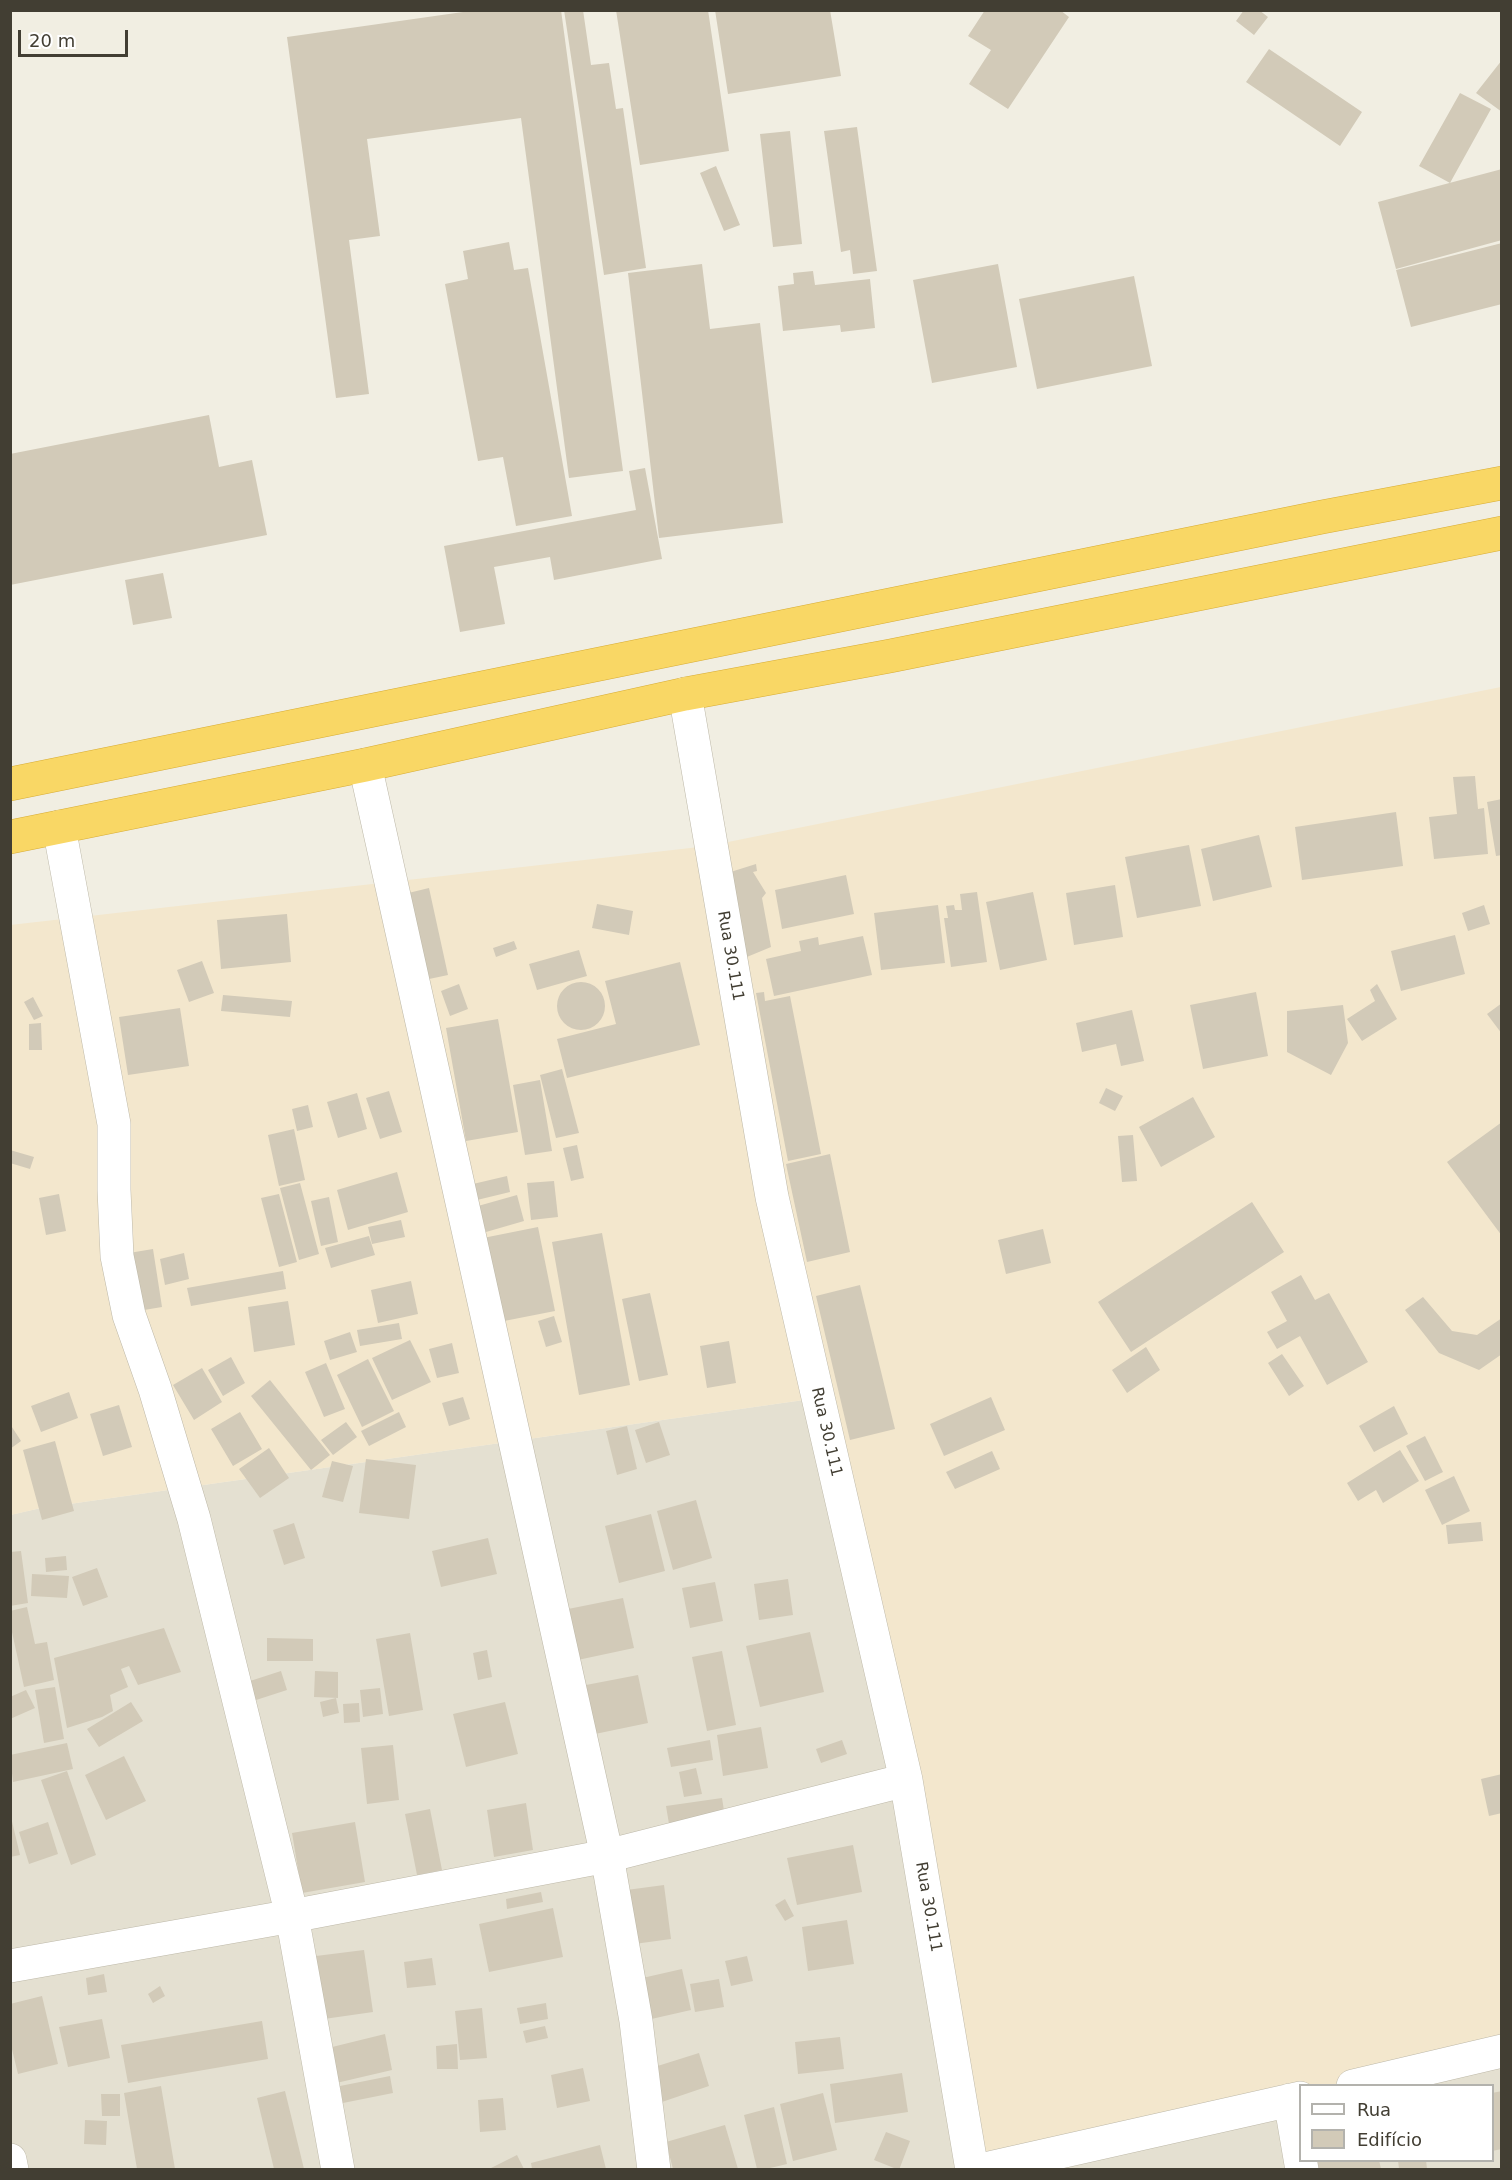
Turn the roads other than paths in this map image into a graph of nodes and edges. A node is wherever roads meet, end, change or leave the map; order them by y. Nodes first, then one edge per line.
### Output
1 (1502, 483) edge
2 (1502, 533) edge
3 (685, 694) junction
4 (365, 765) junction
5 (10, 784) edge
6 (59, 827) junction
7 (10, 837) edge
8 (906, 1780) junction
9 (607, 1856) junction
10 (292, 1916) junction
11 (10, 1966) edge
12 (1502, 2051) edge
13 (1357, 2084) edge
14 (1295, 2099) edge
15 (1299, 2139) edge
16 (10, 2160) edge
17 (12, 2169) edge
18 (338, 2169) edge
19 (654, 2169) edge
20 (972, 2169) edge
21 (980, 2169) edge

1 - 5 highway
2 - 3 highway
3 - 4 highway
3 - 8 street, Rua 30.111
4 - 6 highway
4 - 9 street
6 - 7 highway
6 - 10 street
8 - 9 street
8 - 20 street, Rua 30.111
9 - 10 street
9 - 19 street
10 - 11 street
10 - 18 street
12 - 13 street
14 - 15 street
14 - 21 street
16 - 17 street

